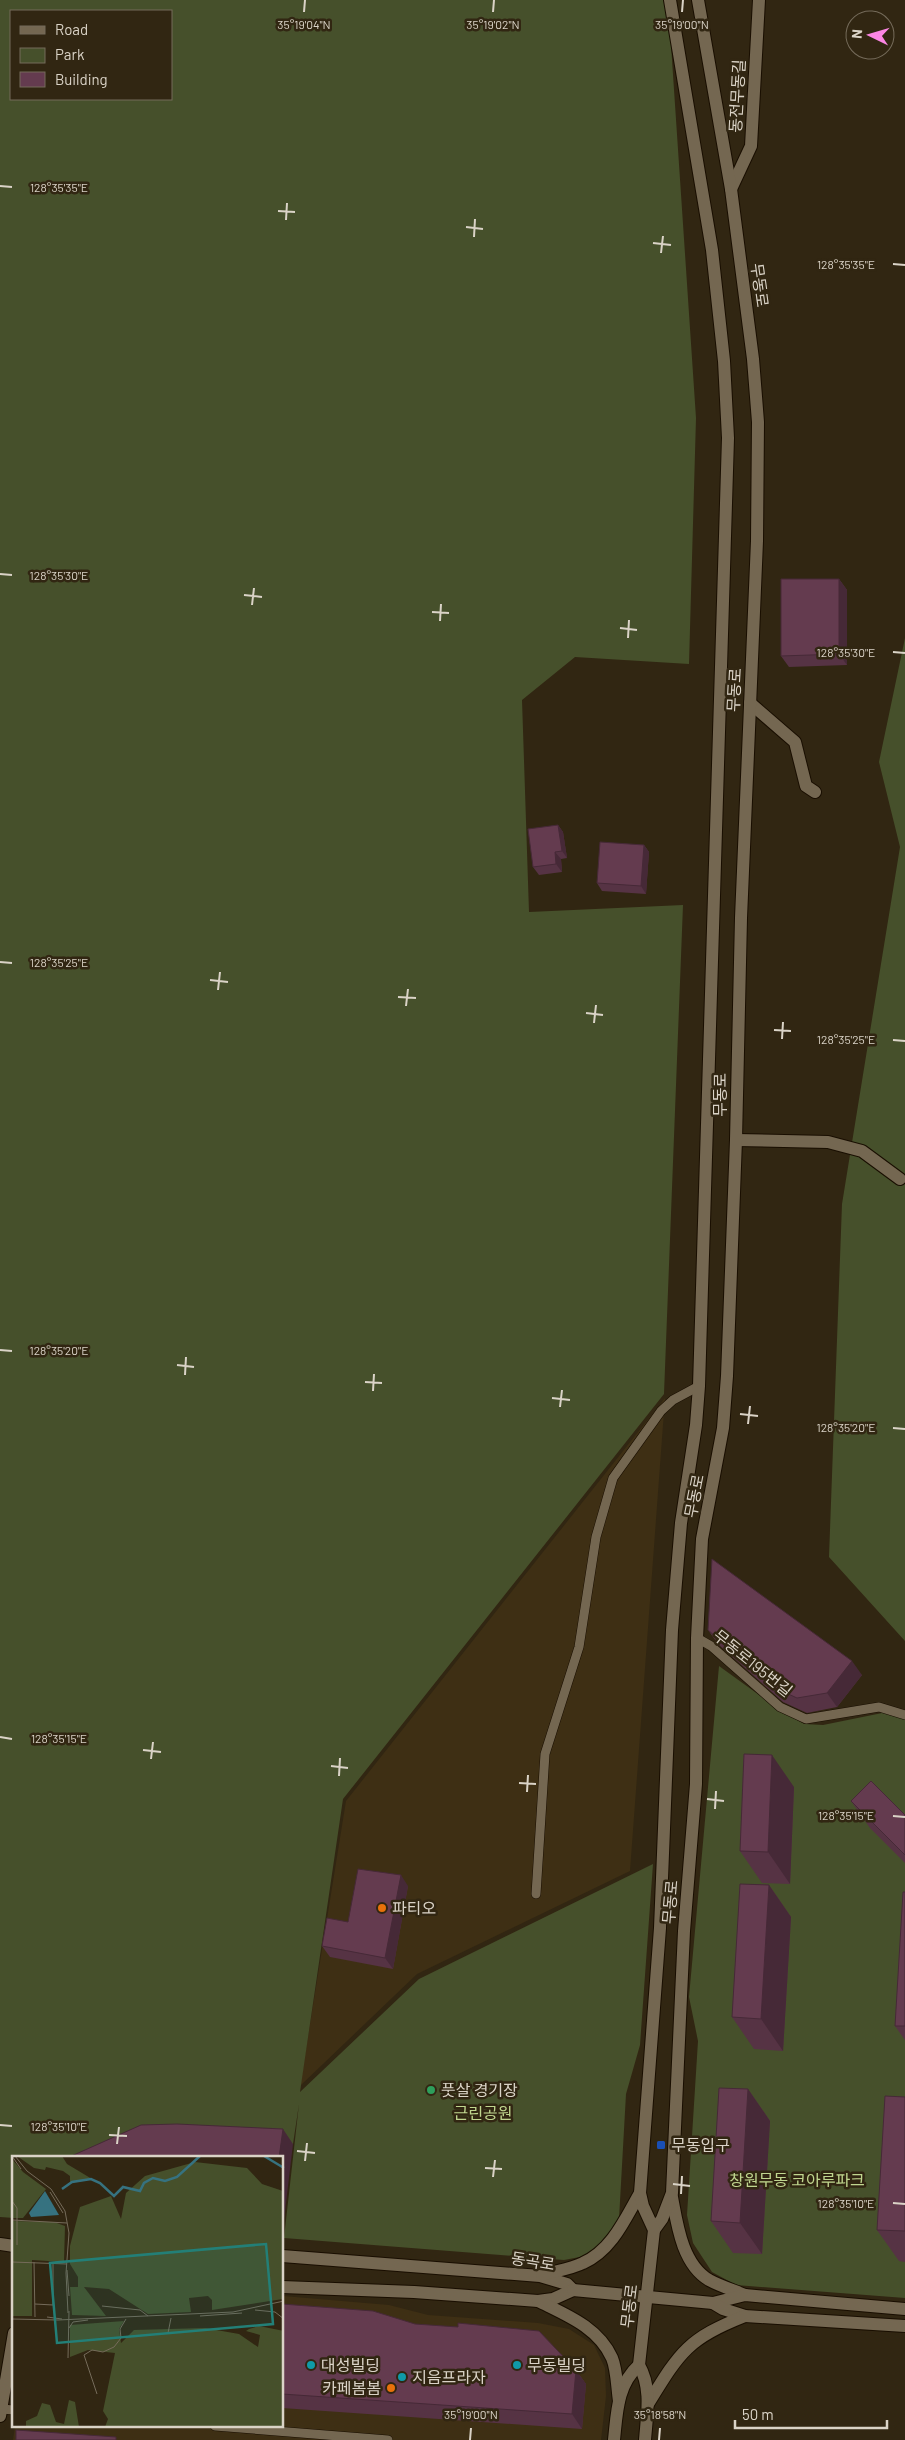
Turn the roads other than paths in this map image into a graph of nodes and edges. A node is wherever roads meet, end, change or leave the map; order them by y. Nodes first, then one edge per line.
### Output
1 (670, 0) edge
2 (698, 0) edge
3 (759, 0) edge
4 (731, 189) junction
5 (750, 703) junction
6 (815, 792) dead end
7 (736, 1140) junction
8 (900, 1179) dead end
9 (699, 1386) junction
10 (697, 1638) junction
11 (905, 1715) edge
12 (536, 1894) dead end
13 (640, 2193) junction
14 (672, 2193) junction
15 (654, 2230) junction
16 (284, 2256) edge
17 (540, 2276) junction
18 (284, 2288) edge
19 (573, 2290) junction
20 (745, 2295) junction
21 (646, 2297) junction
22 (538, 2301) junction
23 (712, 2303) junction
24 (905, 2308) edge
25 (745, 2316) junction
26 (905, 2326) edge
27 (12, 2351) edge
28 (639, 2365) junction
29 (619, 2401) junction
30 (648, 2404) junction
31 (5, 2412) edge
32 (240, 2428) edge
33 (388, 2440) edge
34 (614, 2440) edge
35 (644, 2440) edge

1 - 9 main road, 무동로
2 - 4 main road, 무동로
3 - 4 main road, 동전무동길
4 - 5 main road, 무동로
5 - 6 main road
5 - 7 main road, 무동로
7 - 8 main road
7 - 10 main road, 무동로
9 - 12 lane
9 - 13 main road, 무동로
10 - 11 lane, 무동로195번길
10 - 14 main road, 무동로
13 - 15 main road, 무동로
13 - 17 main road
14 - 15 main road
14 - 20 main road
15 - 21 main road, 무동로
16 - 17 main road, 동곡로
17 - 19 main road, 동곡로
18 - 22 main road, 동곡로
19 - 21 main road
19 - 22 main road, 동곡로
20 - 23 main road
20 - 24 main road
21 - 23 main road
21 - 28 main road, 무동로
22 - 29 main road
23 - 25 main road
25 - 26 main road
25 - 30 main road
27 - 31 main road
28 - 29 main road
28 - 30 main road, 무동로
29 - 34 main road
30 - 35 main road, 무동로
32 - 33 lane

